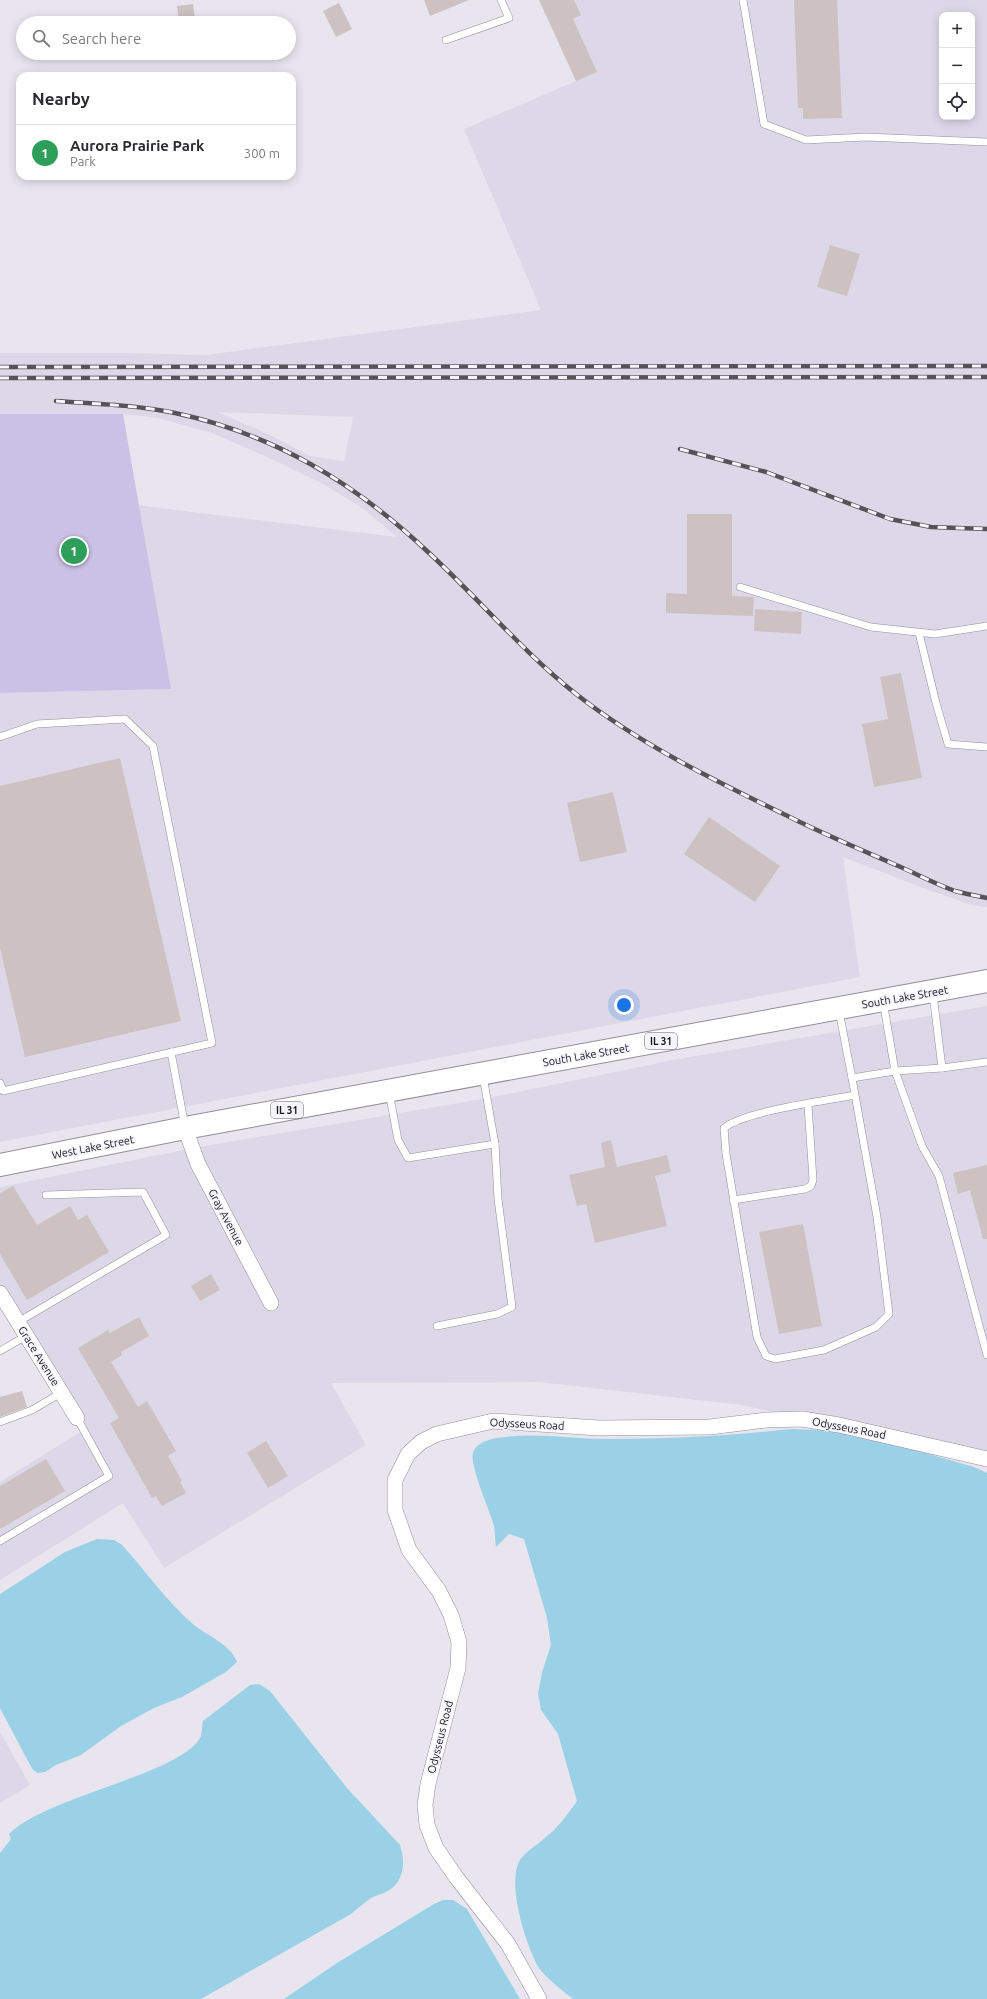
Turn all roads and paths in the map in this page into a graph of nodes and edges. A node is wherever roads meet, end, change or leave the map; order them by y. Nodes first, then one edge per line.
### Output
1 (501, 0) edge
2 (743, 0) edge
3 (446, 40) dead end
4 (987, 142) edge
5 (740, 586) dead end
6 (987, 626) edge
7 (920, 633) junction
8 (0, 737) edge
9 (987, 747) edge
10 (987, 981) edge
11 (932, 992) junction
12 (883, 1001) junction
13 (839, 1009) junction
14 (171, 1052) junction
15 (987, 1062) edge
16 (942, 1068) junction
17 (895, 1071) junction
18 (483, 1074) junction
19 (852, 1078) junction
20 (0, 1083) edge
21 (389, 1091) junction
22 (855, 1096) junction
23 (808, 1105) junction
24 (186, 1128) junction
25 (495, 1144) junction
26 (0, 1166) edge
27 (46, 1195) dead end
28 (733, 1200) junction
29 (0, 1293) edge
30 (271, 1303) dead end
31 (18, 1322) junction
32 (437, 1326) dead end
33 (26, 1336) junction
34 (0, 1351) edge
35 (987, 1355) edge
36 (61, 1392) junction
37 (77, 1418) joint
38 (0, 1422) edge
39 (987, 1459) edge
40 (0, 1541) edge
41 (539, 1999) edge

1 - 3 lane
2 - 4 lane
5 - 7 lane
6 - 7 lane
7 - 9 lane
8 - 14 lane
10 - 11 main road, South Lake Street / IL 31
11 - 12 main road, South Lake Street / IL 31
11 - 16 lane
12 - 13 main road, South Lake Street / IL 31
12 - 17 lane
13 - 18 main road, South Lake Street / IL 31
13 - 19 lane
14 - 20 lane
14 - 24 lane
15 - 16 lane
16 - 17 lane
17 - 19 lane
17 - 35 lane
18 - 21 main road, South Lake Street / IL 31
18 - 25 lane
19 - 22 lane
21 - 24 main road, South Lake Street / IL 31
21 - 25 lane
22 - 23 lane
22 - 28 lane
23 - 28 lane
23 - 28 lane
24 - 26 main road, West Lake Street / IL 31
24 - 30 street, Gray Avenue
25 - 32 lane
27 - 31 lane
29 - 31 street, Grace Avenue
31 - 33 street, Grace Avenue
33 - 34 lane
33 - 36 street, Grace Avenue
36 - 37 street, Grace Avenue
36 - 38 lane
37 - 40 lane
39 - 41 street, Odysseus Road

